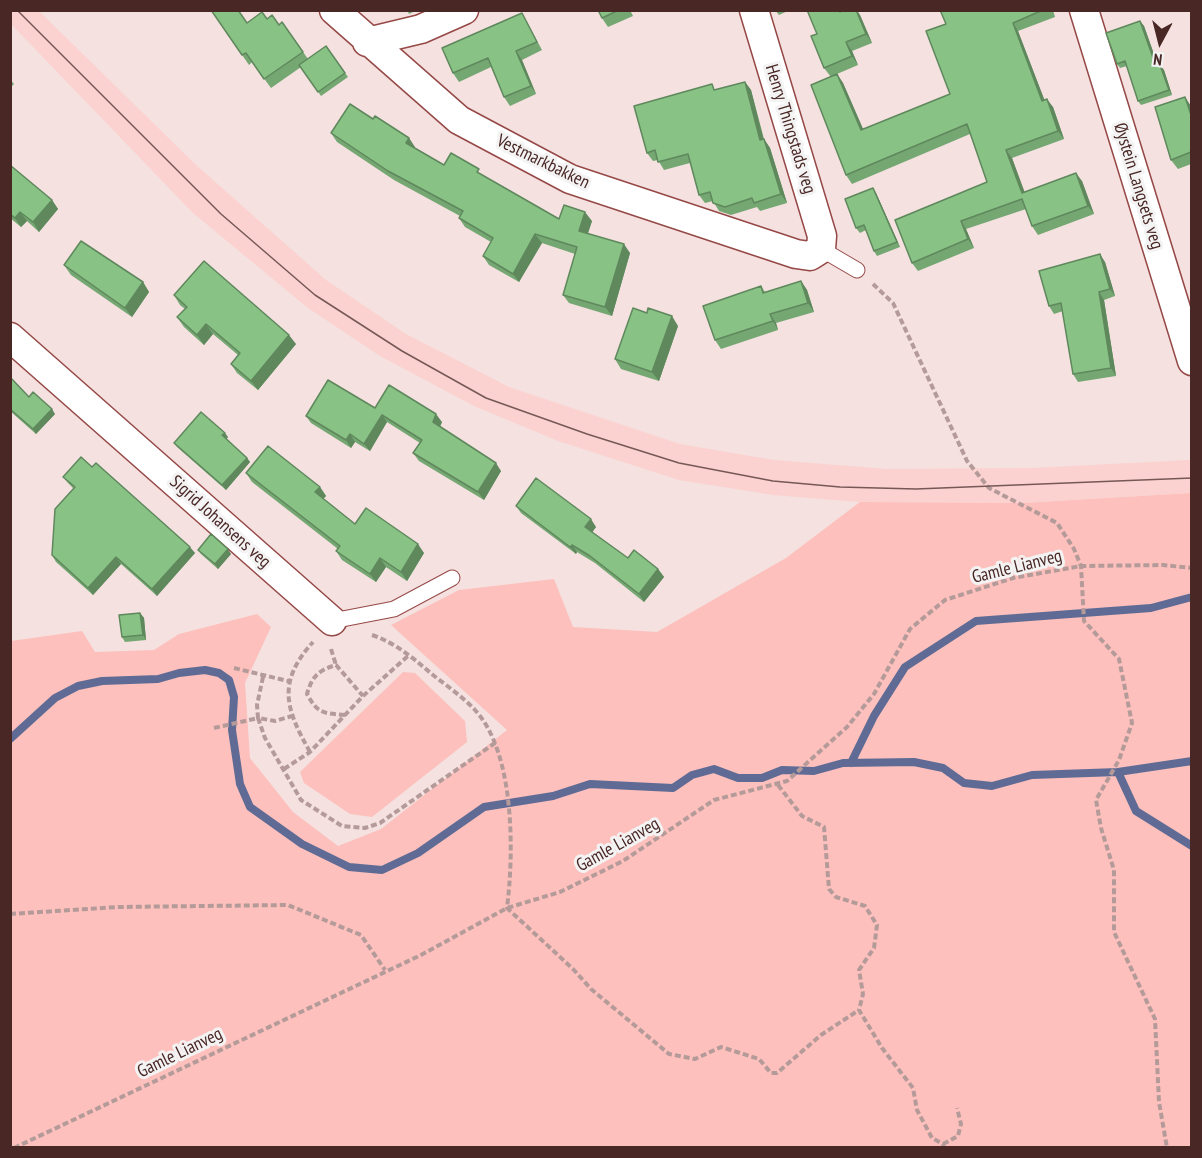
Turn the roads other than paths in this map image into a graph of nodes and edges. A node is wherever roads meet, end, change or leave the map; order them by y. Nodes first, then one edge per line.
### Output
1 (334, 10) edge
2 (464, 10) edge
3 (753, 10) edge
4 (1084, 10) edge
5 (367, 42) junction
6 (821, 249) junction
7 (858, 270) road end
8 (10, 337) edge
9 (1191, 361) edge
10 (452, 578) dead end
11 (332, 621) joint

1 - 5 street, Vestmarkbakken
2 - 5 street
3 - 6 street, Henry Thingstads veg
4 - 9 street, Øystein Langsets veg
5 - 6 street, Vestmarkbakken
6 - 7 lane
8 - 11 street, Sigrid Johansens veg
10 - 11 lane

